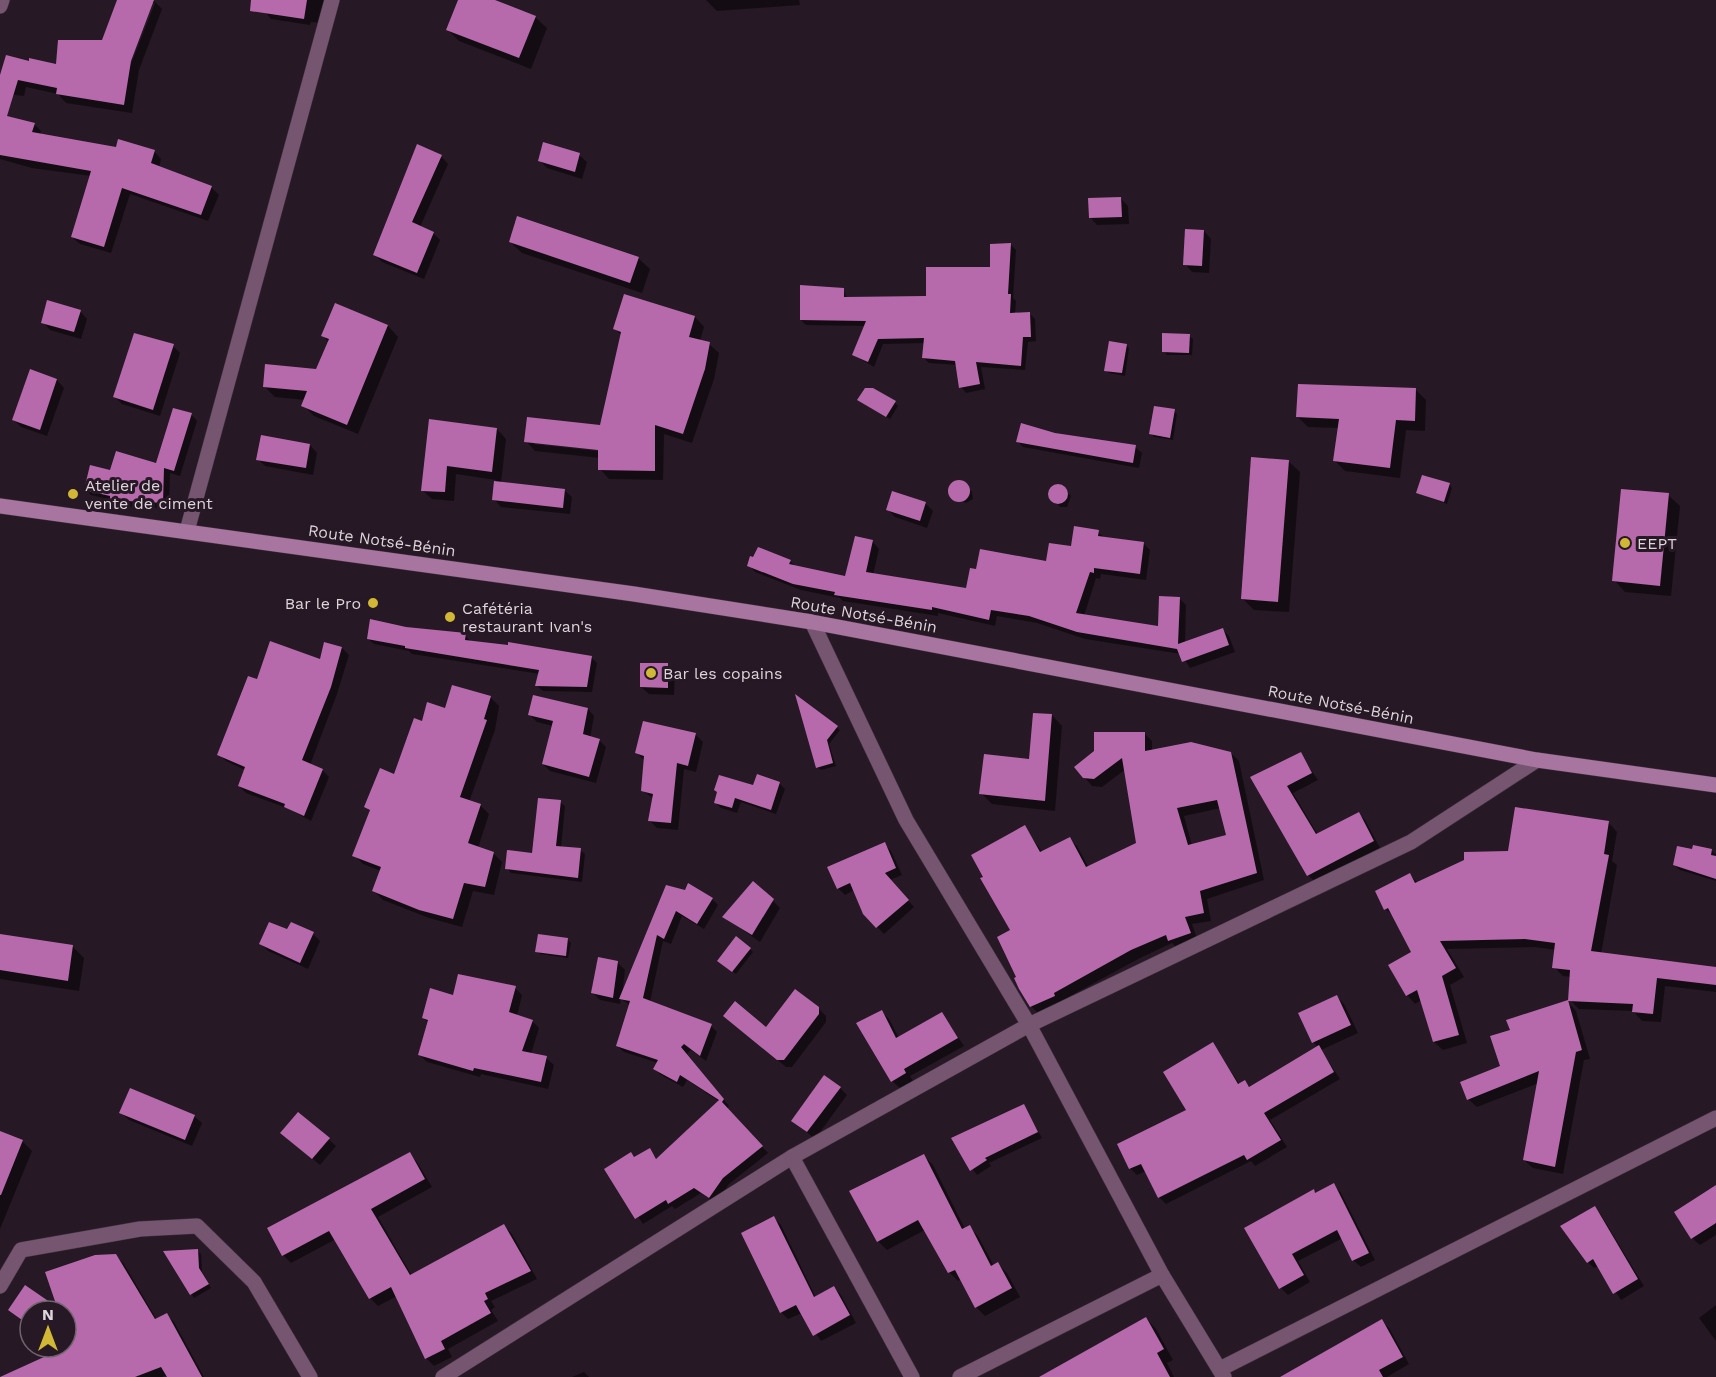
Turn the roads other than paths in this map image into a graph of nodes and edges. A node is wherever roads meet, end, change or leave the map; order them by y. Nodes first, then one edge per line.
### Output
1 (2, 0) edge
2 (332, 0) edge
3 (0, 6) edge
4 (0, 506) edge
5 (187, 531) junction
6 (812, 622) junction
7 (1537, 760) junction
8 (1716, 785) edge
9 (1029, 1025) junction
10 (1716, 1118) edge
11 (792, 1157) junction
12 (1162, 1275) junction
13 (0, 1286) edge
14 (1222, 1373) edge
15 (310, 1377) edge
16 (443, 1377) edge
17 (912, 1377) edge
18 (960, 1377) edge

1 - 3 street
2 - 5 street
4 - 5 main road, Route Notsé-Bénin
5 - 6 main road, Route Notsé-Bénin
6 - 7 main road, Route Notsé-Bénin
6 - 9 street
7 - 8 main road, Route Notsé-Bénin
7 - 9 street
9 - 11 street
9 - 12 street
10 - 14 street
11 - 16 street
11 - 17 street
12 - 14 street
12 - 18 street
13 - 15 street

